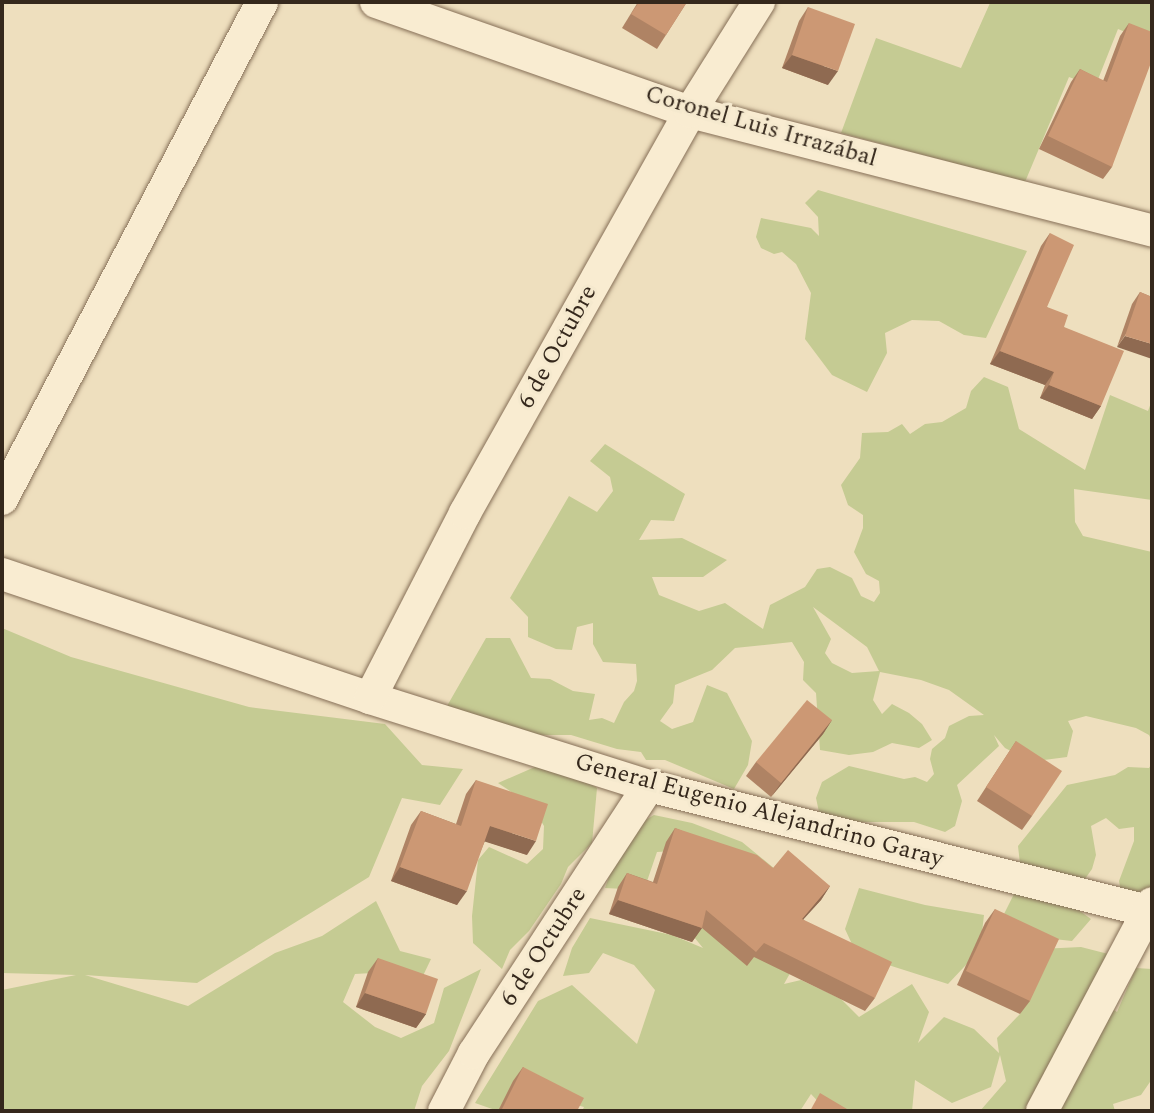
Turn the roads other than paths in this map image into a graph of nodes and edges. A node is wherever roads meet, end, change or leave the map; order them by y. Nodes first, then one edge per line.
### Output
1 (262, 2) edge
2 (376, 2) edge
3 (759, 2) edge
4 (690, 112) junction
5 (1152, 231) edge
6 (2, 499) edge
7 (2, 573) edge
8 (370, 698) junction
9 (649, 786) junction
10 (1151, 909) edge
11 (444, 1111) edge
12 (1042, 1111) edge

1 - 6 street
2 - 4 street, Coronel Luis Irrazábal
3 - 4 street, 6 de Octubre
4 - 5 street, Coronel Luis Irrazábal
4 - 8 street, 6 de Octubre
7 - 8 street, General Eugenio Alejandrino Garay
8 - 9 street, General Eugenio Alejandrino Garay
9 - 10 street, General Eugenio Alejandrino Garay
9 - 11 street, 6 de Octubre
10 - 12 street

